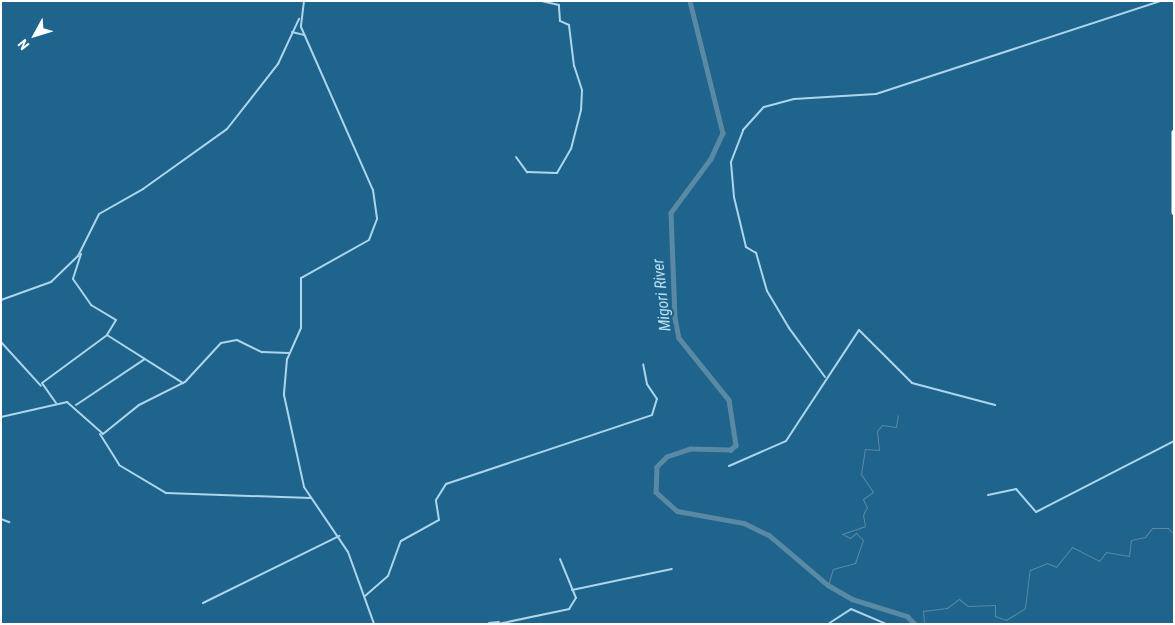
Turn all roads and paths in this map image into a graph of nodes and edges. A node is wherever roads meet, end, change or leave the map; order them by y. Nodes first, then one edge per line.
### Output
1 (304, 1) edge
2 (542, 1) edge
3 (1161, 1) edge
4 (300, 19) junction
5 (292, 32) junction
6 (304, 35) junction
7 (1174, 132) edge
8 (1172, 152) edge
9 (516, 157) dead end
10 (1174, 212) edge
11 (81, 250) junction
12 (1, 300) edge
13 (107, 335) junction
14 (1, 342) edge
15 (290, 352) junction
16 (280, 355) junction
17 (145, 359) junction
18 (288, 360) junction
19 (643, 364) dead end
20 (825, 377) junction
21 (183, 383) junction
22 (41, 386) junction
23 (56, 403) junction
24 (995, 405) dead end
25 (75, 406) junction
26 (1, 417) edge
27 (100, 434) junction
28 (1174, 441) edge
29 (729, 466) dead end
30 (988, 495) dead end
31 (311, 498) junction
32 (1, 519) edge
33 (9, 522) dead end
34 (339, 536) junction
35 (560, 559) dead end
36 (672, 569) dead end
37 (572, 590) junction
38 (365, 596) junction
39 (203, 602) dead end
40 (499, 623) edge
41 (374, 624) edge
42 (452, 624) edge
43 (488, 624) edge
44 (828, 624) edge
45 (886, 624) edge

1 - 4 street
2 - 9 street
3 - 20 street
4 - 5 street
4 - 6 street
5 - 6 street
5 - 11 street
6 - 15 street
7 - 8 highway
8 - 10 highway
11 - 12 street
11 - 13 street
13 - 17 street
13 - 22 street
14 - 22 street
15 - 16 street
15 - 18 street
16 - 18 street
16 - 21 street
17 - 21 street
17 - 25 street
18 - 31 street
19 - 38 street
20 - 24 street
20 - 29 street
21 - 27 street
22 - 23 street
23 - 25 street
23 - 26 street
25 - 27 street
27 - 31 street
28 - 30 street
31 - 34 street
32 - 33 street
34 - 38 street
34 - 39 street
35 - 37 street
36 - 37 street
37 - 40 street
38 - 41 street
40 - 43 street
42 - 43 street
44 - 45 street

